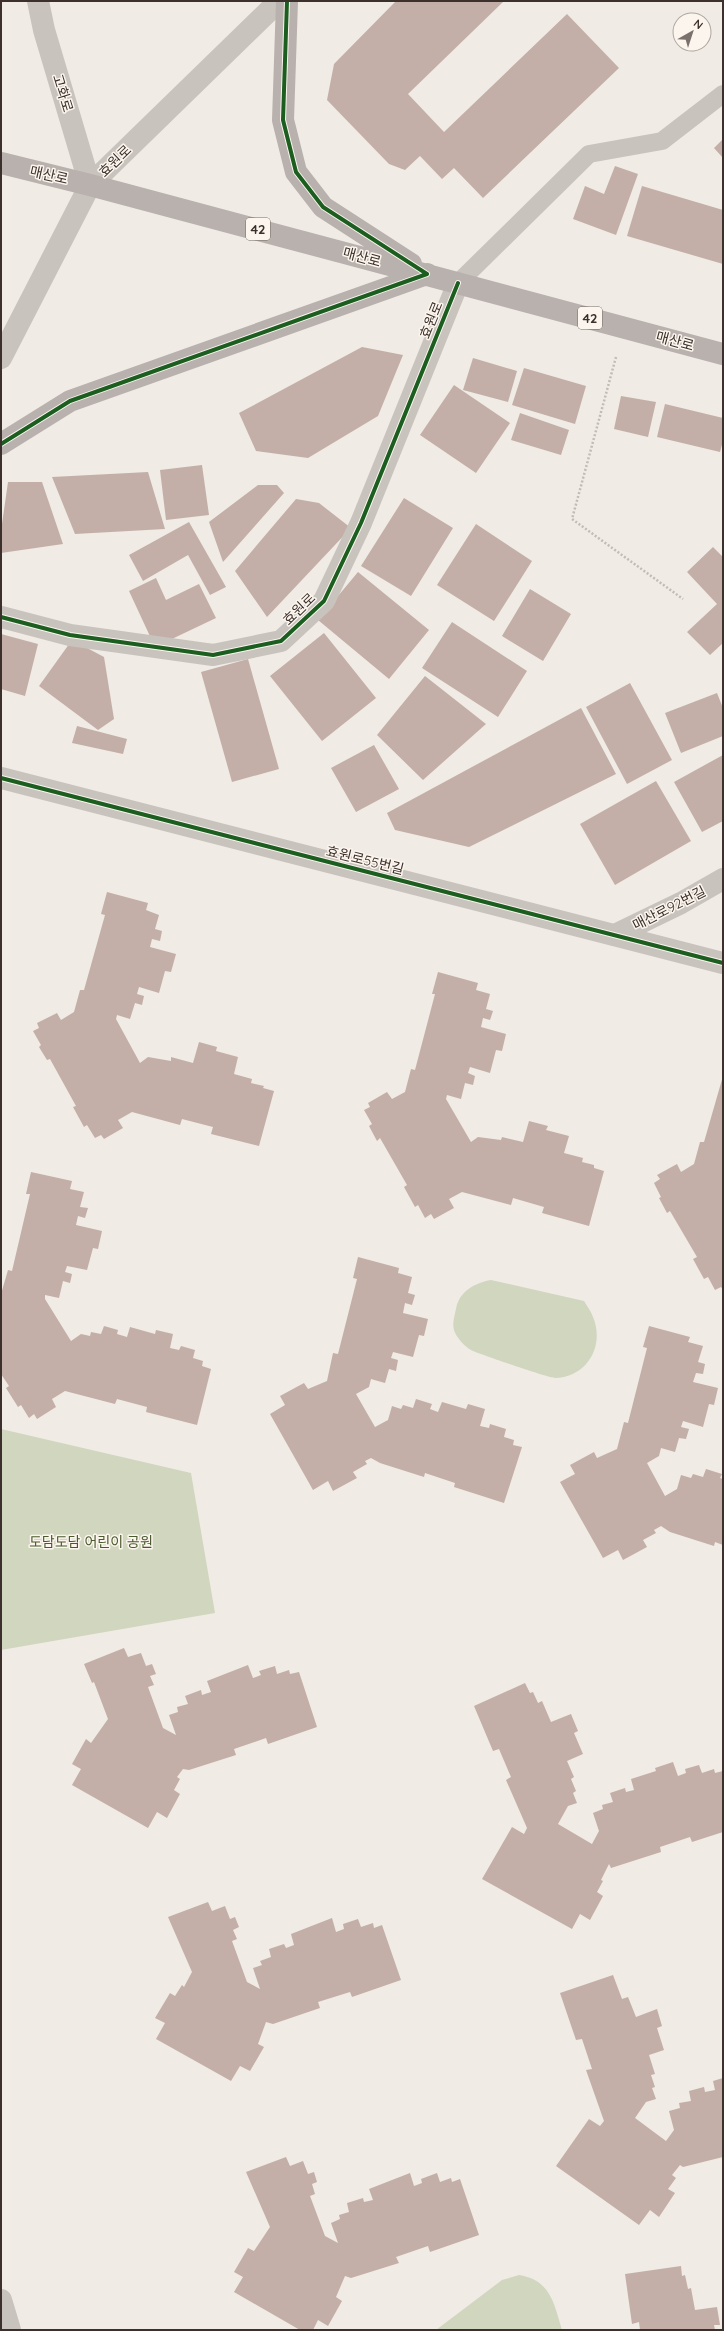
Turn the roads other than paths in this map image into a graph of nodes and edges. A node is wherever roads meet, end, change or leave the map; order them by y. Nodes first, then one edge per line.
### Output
1 (38, 1) edge
2 (279, 1) edge
3 (287, 1) edge
4 (723, 94) edge
5 (1, 163) edge
6 (90, 185) junction
7 (427, 274) junction
8 (458, 283) junction
9 (723, 354) edge
10 (1, 358) edge
11 (1, 444) edge
12 (1, 617) edge
13 (1, 778) edge
14 (723, 879) edge
15 (615, 935) junction
16 (723, 963) edge
17 (1, 2300) edge
18 (10, 2330) edge

1 - 6 street, 고화로
2 - 6 street, 효원로
3 - 7 main road
4 - 8 lane
5 - 6 main road, 매산로 / 42
6 - 7 main road, 매산로 / 42
6 - 10 street, 효원로
7 - 8 main road, 매산로 / 42
7 - 11 main road
8 - 9 main road, 매산로 / 42
8 - 12 street, 효원로
13 - 15 street, 효원로55번길
14 - 15 street, 매산로92번길
15 - 16 street, 효원로55번길
17 - 18 street

